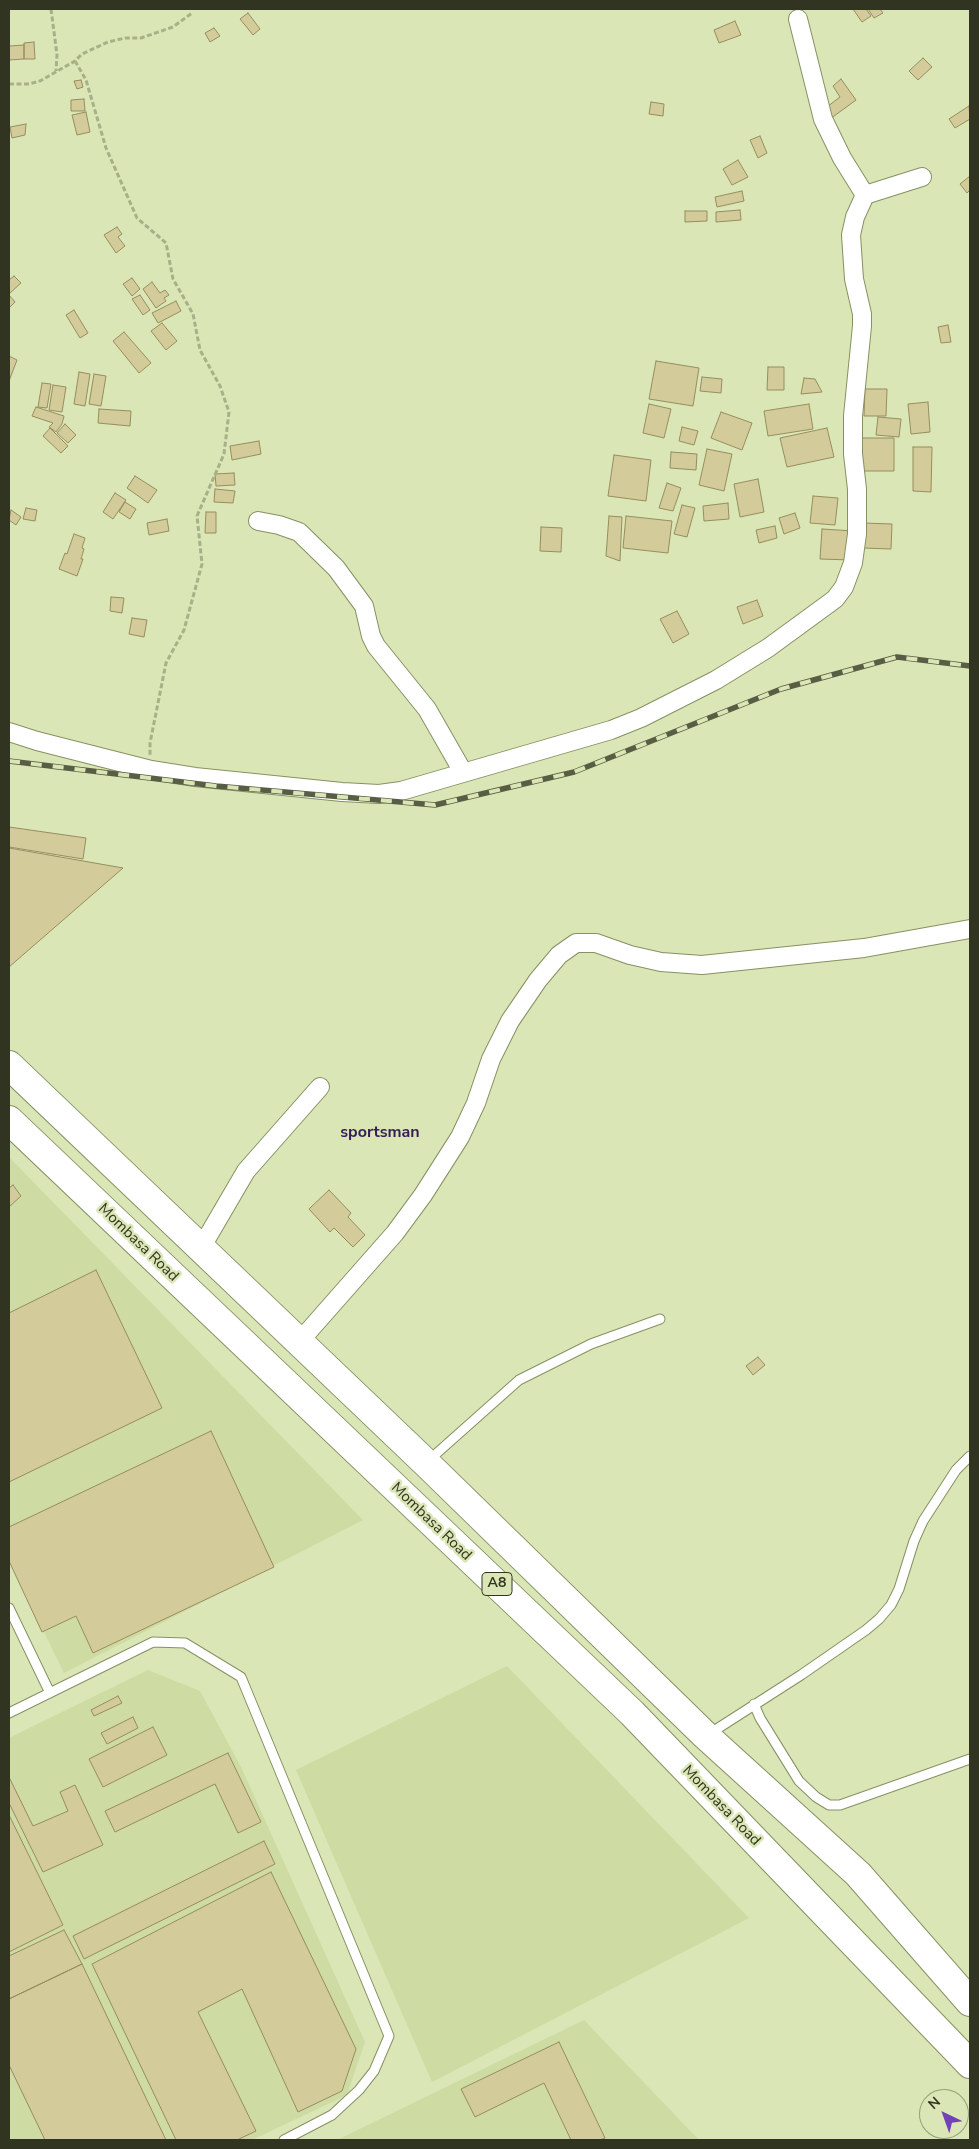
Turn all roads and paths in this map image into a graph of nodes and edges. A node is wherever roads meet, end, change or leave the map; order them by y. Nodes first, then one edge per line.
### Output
1 (51, 9) edge
2 (192, 13) dead end
3 (798, 19) dead end
4 (75, 61) junction
5 (56, 72) junction
6 (9, 84) edge
7 (922, 177) dead end
8 (864, 195) junction
9 (258, 521) dead end
10 (9, 732) edge
11 (151, 770) junction
12 (463, 772) junction
13 (970, 929) edge
14 (9, 1066) edge
15 (320, 1087) dead end
16 (9, 1120) edge
17 (201, 1248) junction
18 (660, 1319) dead end
19 (299, 1342) junction
20 (970, 1456) edge
21 (426, 1463) junction
22 (9, 1608) edge
23 (50, 1693) junction
24 (754, 1704) junction
25 (9, 1713) edge
26 (706, 1736) junction
27 (970, 1759) edge
28 (970, 2002) edge
29 (970, 2064) edge
30 (284, 2140) edge

1 - 5 path
2 - 4 path
3 - 8 street
4 - 5 path
4 - 11 path
5 - 6 path
7 - 8 street
8 - 12 street
9 - 12 street
10 - 11 street
11 - 12 street
13 - 19 street
14 - 17 highway, A8
15 - 17 street
16 - 29 highway, Mombasa Road / A8
17 - 19 highway, A8
18 - 21 lane
19 - 21 highway, A8
20 - 24 lane
21 - 26 highway, A8
22 - 23 lane
23 - 25 lane
23 - 30 lane
24 - 26 lane
24 - 27 lane
26 - 28 highway, A8

